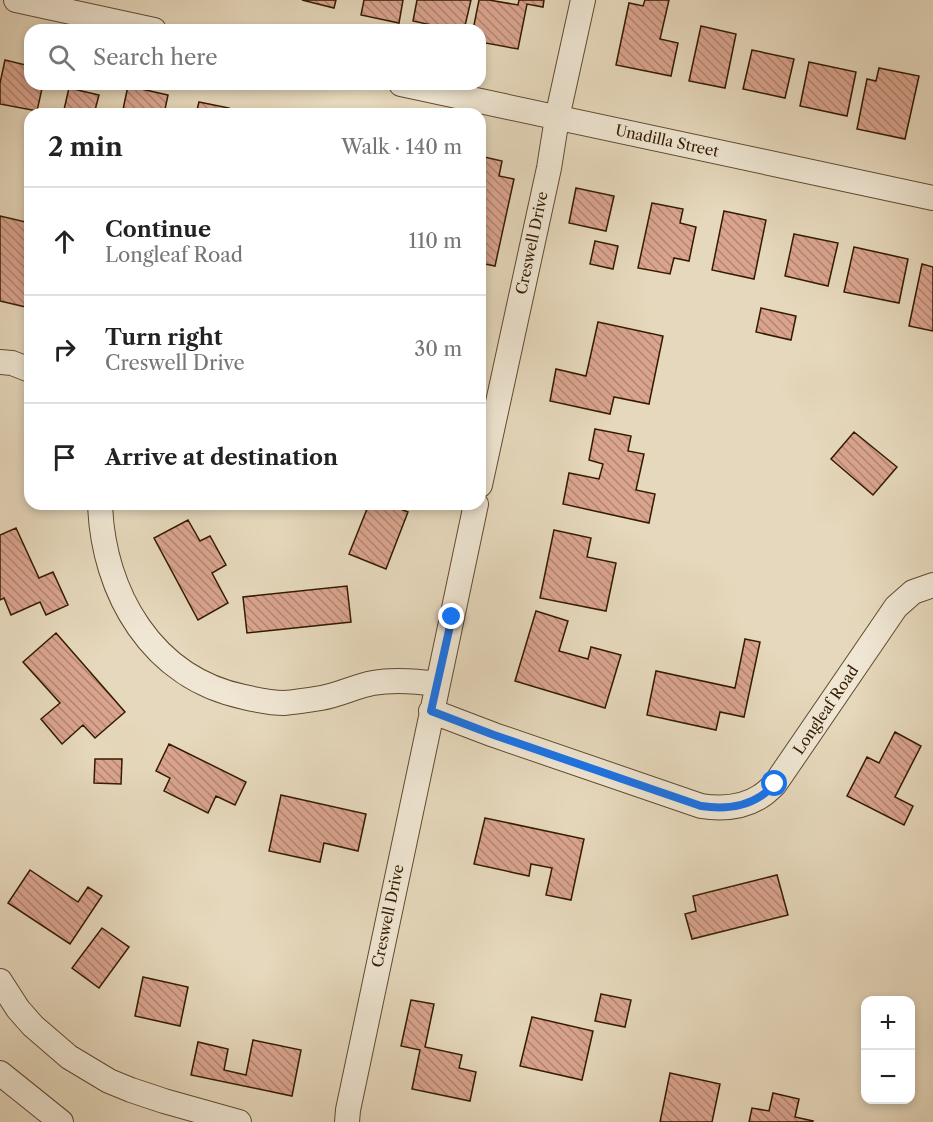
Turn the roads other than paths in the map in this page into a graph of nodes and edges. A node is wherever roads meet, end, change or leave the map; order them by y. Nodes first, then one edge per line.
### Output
1 (16, 0) edge
2 (583, 0) edge
3 (126, 24) edge
4 (429, 90) edge
5 (557, 118) junction
6 (933, 198) edge
7 (0, 362) edge
8 (24, 368) edge
9 (486, 458) edge
10 (100, 510) edge
11 (475, 510) edge
12 (933, 585) edge
13 (437, 684) junction
14 (431, 711) junction
15 (3, 992) edge
16 (0, 1073) edge
17 (61, 1122) edge
18 (239, 1122) edge
19 (347, 1122) edge

1 - 3 street
2 - 5 street, Creswell Drive
4 - 5 street, Unadilla Street
5 - 6 street, Unadilla Street
5 - 9 street, Creswell Drive
7 - 8 street
10 - 13 street
11 - 13 street
12 - 14 street, Longleaf Road
13 - 14 street, Creswell Drive
14 - 19 street, Creswell Drive
15 - 18 street
16 - 17 street

